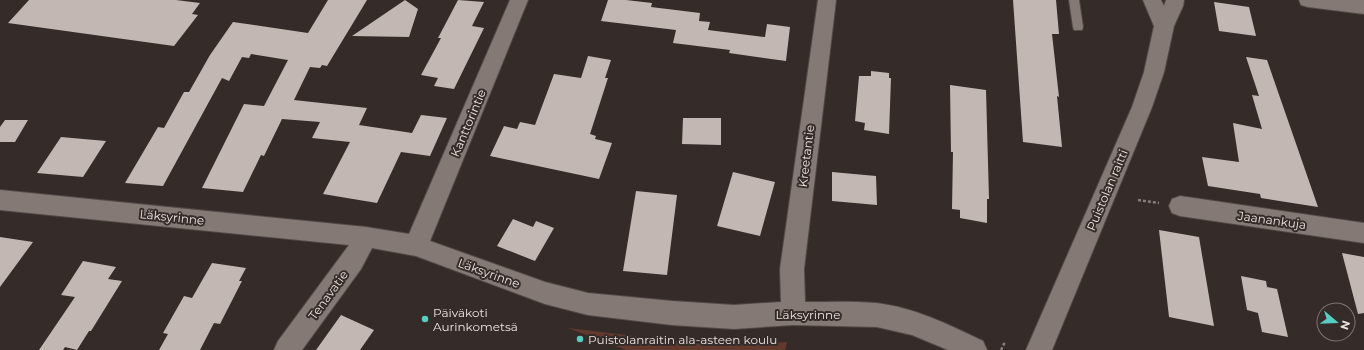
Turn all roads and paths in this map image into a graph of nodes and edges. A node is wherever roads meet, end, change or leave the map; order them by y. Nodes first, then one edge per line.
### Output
1 (520, 0) edge
2 (827, 0) edge
3 (1074, 0) edge
4 (1152, 0) edge
5 (1175, 0) edge
6 (1308, 0) edge
7 (1364, 8) edge
8 (1164, 26) junction
9 (1078, 27) dead end
10 (0, 200) edge
11 (1180, 206) dead end
12 (1364, 233) edge
13 (366, 237) junction
14 (416, 246) junction
15 (793, 312) junction
16 (1005, 342) dead end
17 (287, 350) edge
18 (974, 350) edge
19 (1001, 350) edge
20 (1039, 350) edge

1 - 14 street, Kanttorintie
2 - 15 street, Kreetantie
3 - 9 lane
4 - 8 street
5 - 8 street, Puistolan raitti
6 - 7 street
8 - 20 street, Puistolan raitti
10 - 13 street, Läksyrinne
11 - 12 street, Jaanankuja
13 - 14 street, Läksyrinne
13 - 17 street, Tenavatie
14 - 15 street, Läksyrinne
15 - 18 street, Läksyrinne
16 - 19 path

